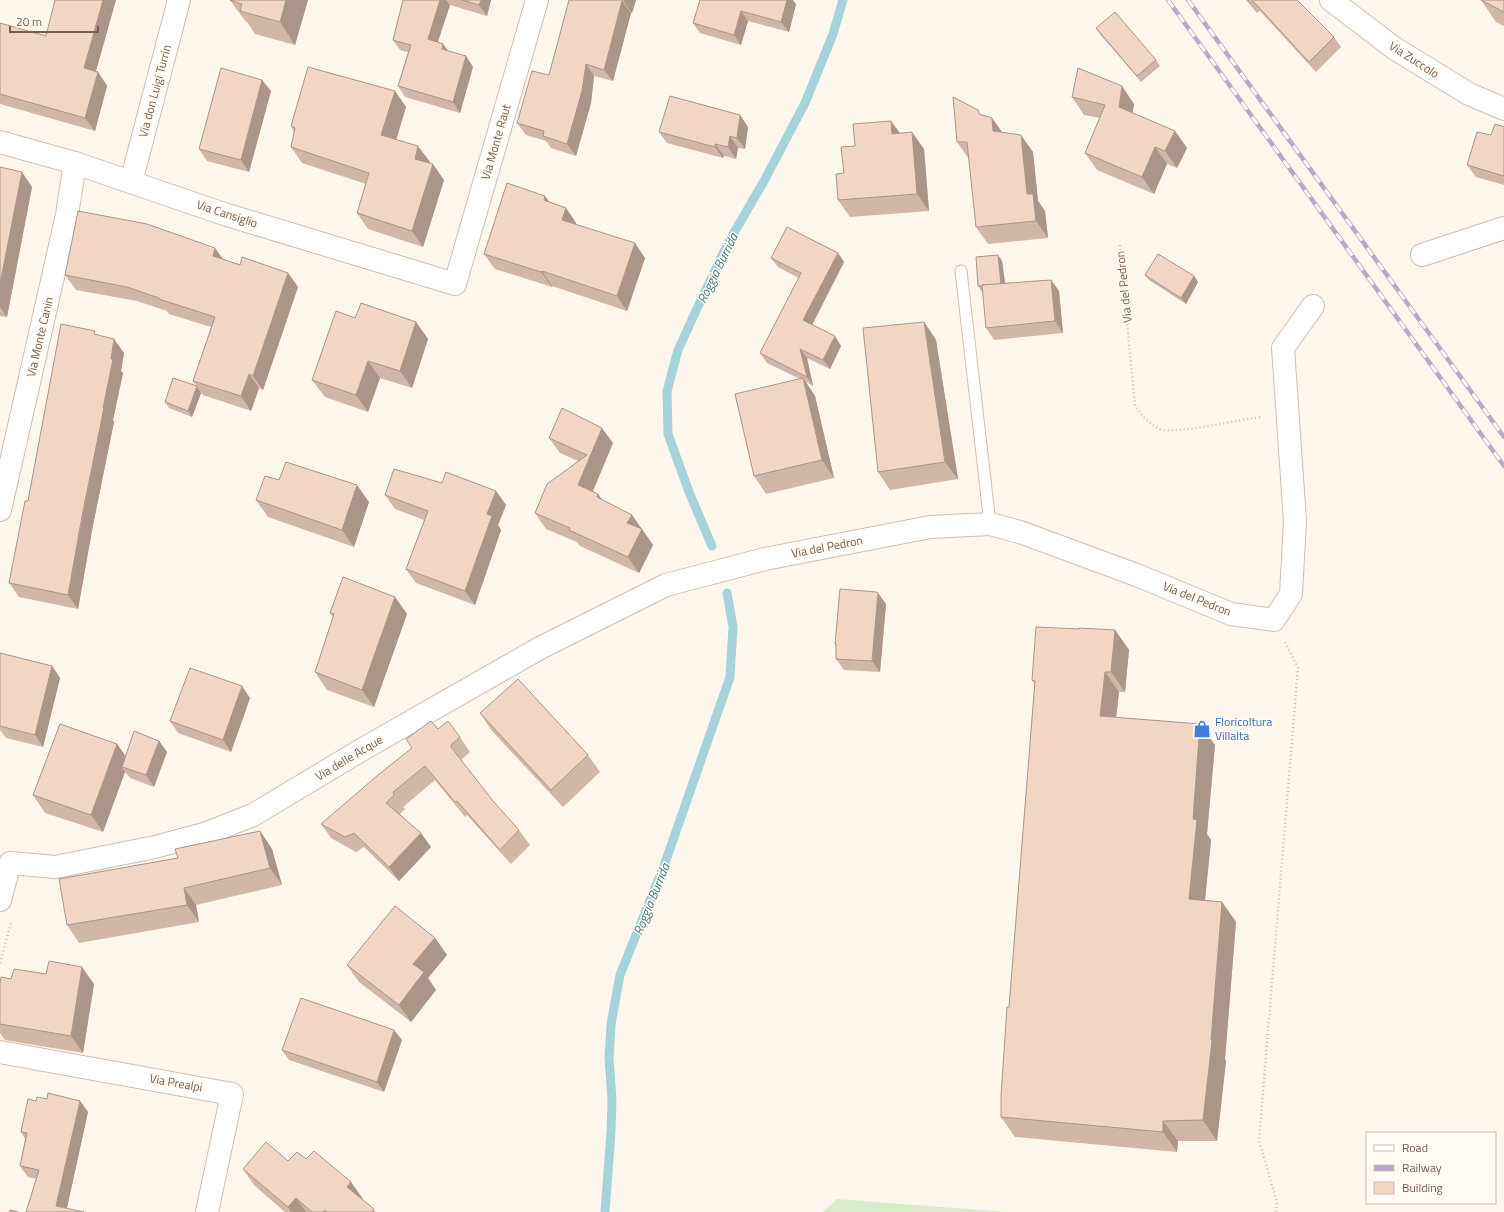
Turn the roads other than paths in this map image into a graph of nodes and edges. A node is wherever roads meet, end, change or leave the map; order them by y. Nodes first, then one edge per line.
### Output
1 (179, 0) edge
2 (537, 0) edge
3 (1332, 0) edge
4 (1504, 109) edge
5 (0, 142) edge
6 (75, 163) junction
7 (131, 182) junction
8 (1504, 228) edge
9 (1422, 255) dead end
10 (961, 271) dead end
11 (456, 284) joint
12 (1312, 306) dead end
13 (0, 510) edge
14 (990, 524) junction
15 (666, 585) joint
16 (4, 858) edge
17 (0, 900) edge
18 (0, 1052) edge
19 (207, 1212) edge

1 - 7 street, Via don Luigi Turrin
2 - 11 street, Via Monte Raut
3 - 4 street, Via Zuccolo
5 - 6 street, Via Cansiglio
6 - 7 street, Via Cansiglio
6 - 13 street, Via Monte Canin
7 - 11 street, Via Cansiglio
8 - 9 street
10 - 14 lane
12 - 14 street, Via del Pedron
14 - 15 street, Via del Pedron
15 - 16 street, Via delle Acque
16 - 17 street
18 - 19 street, Via Prealpi

